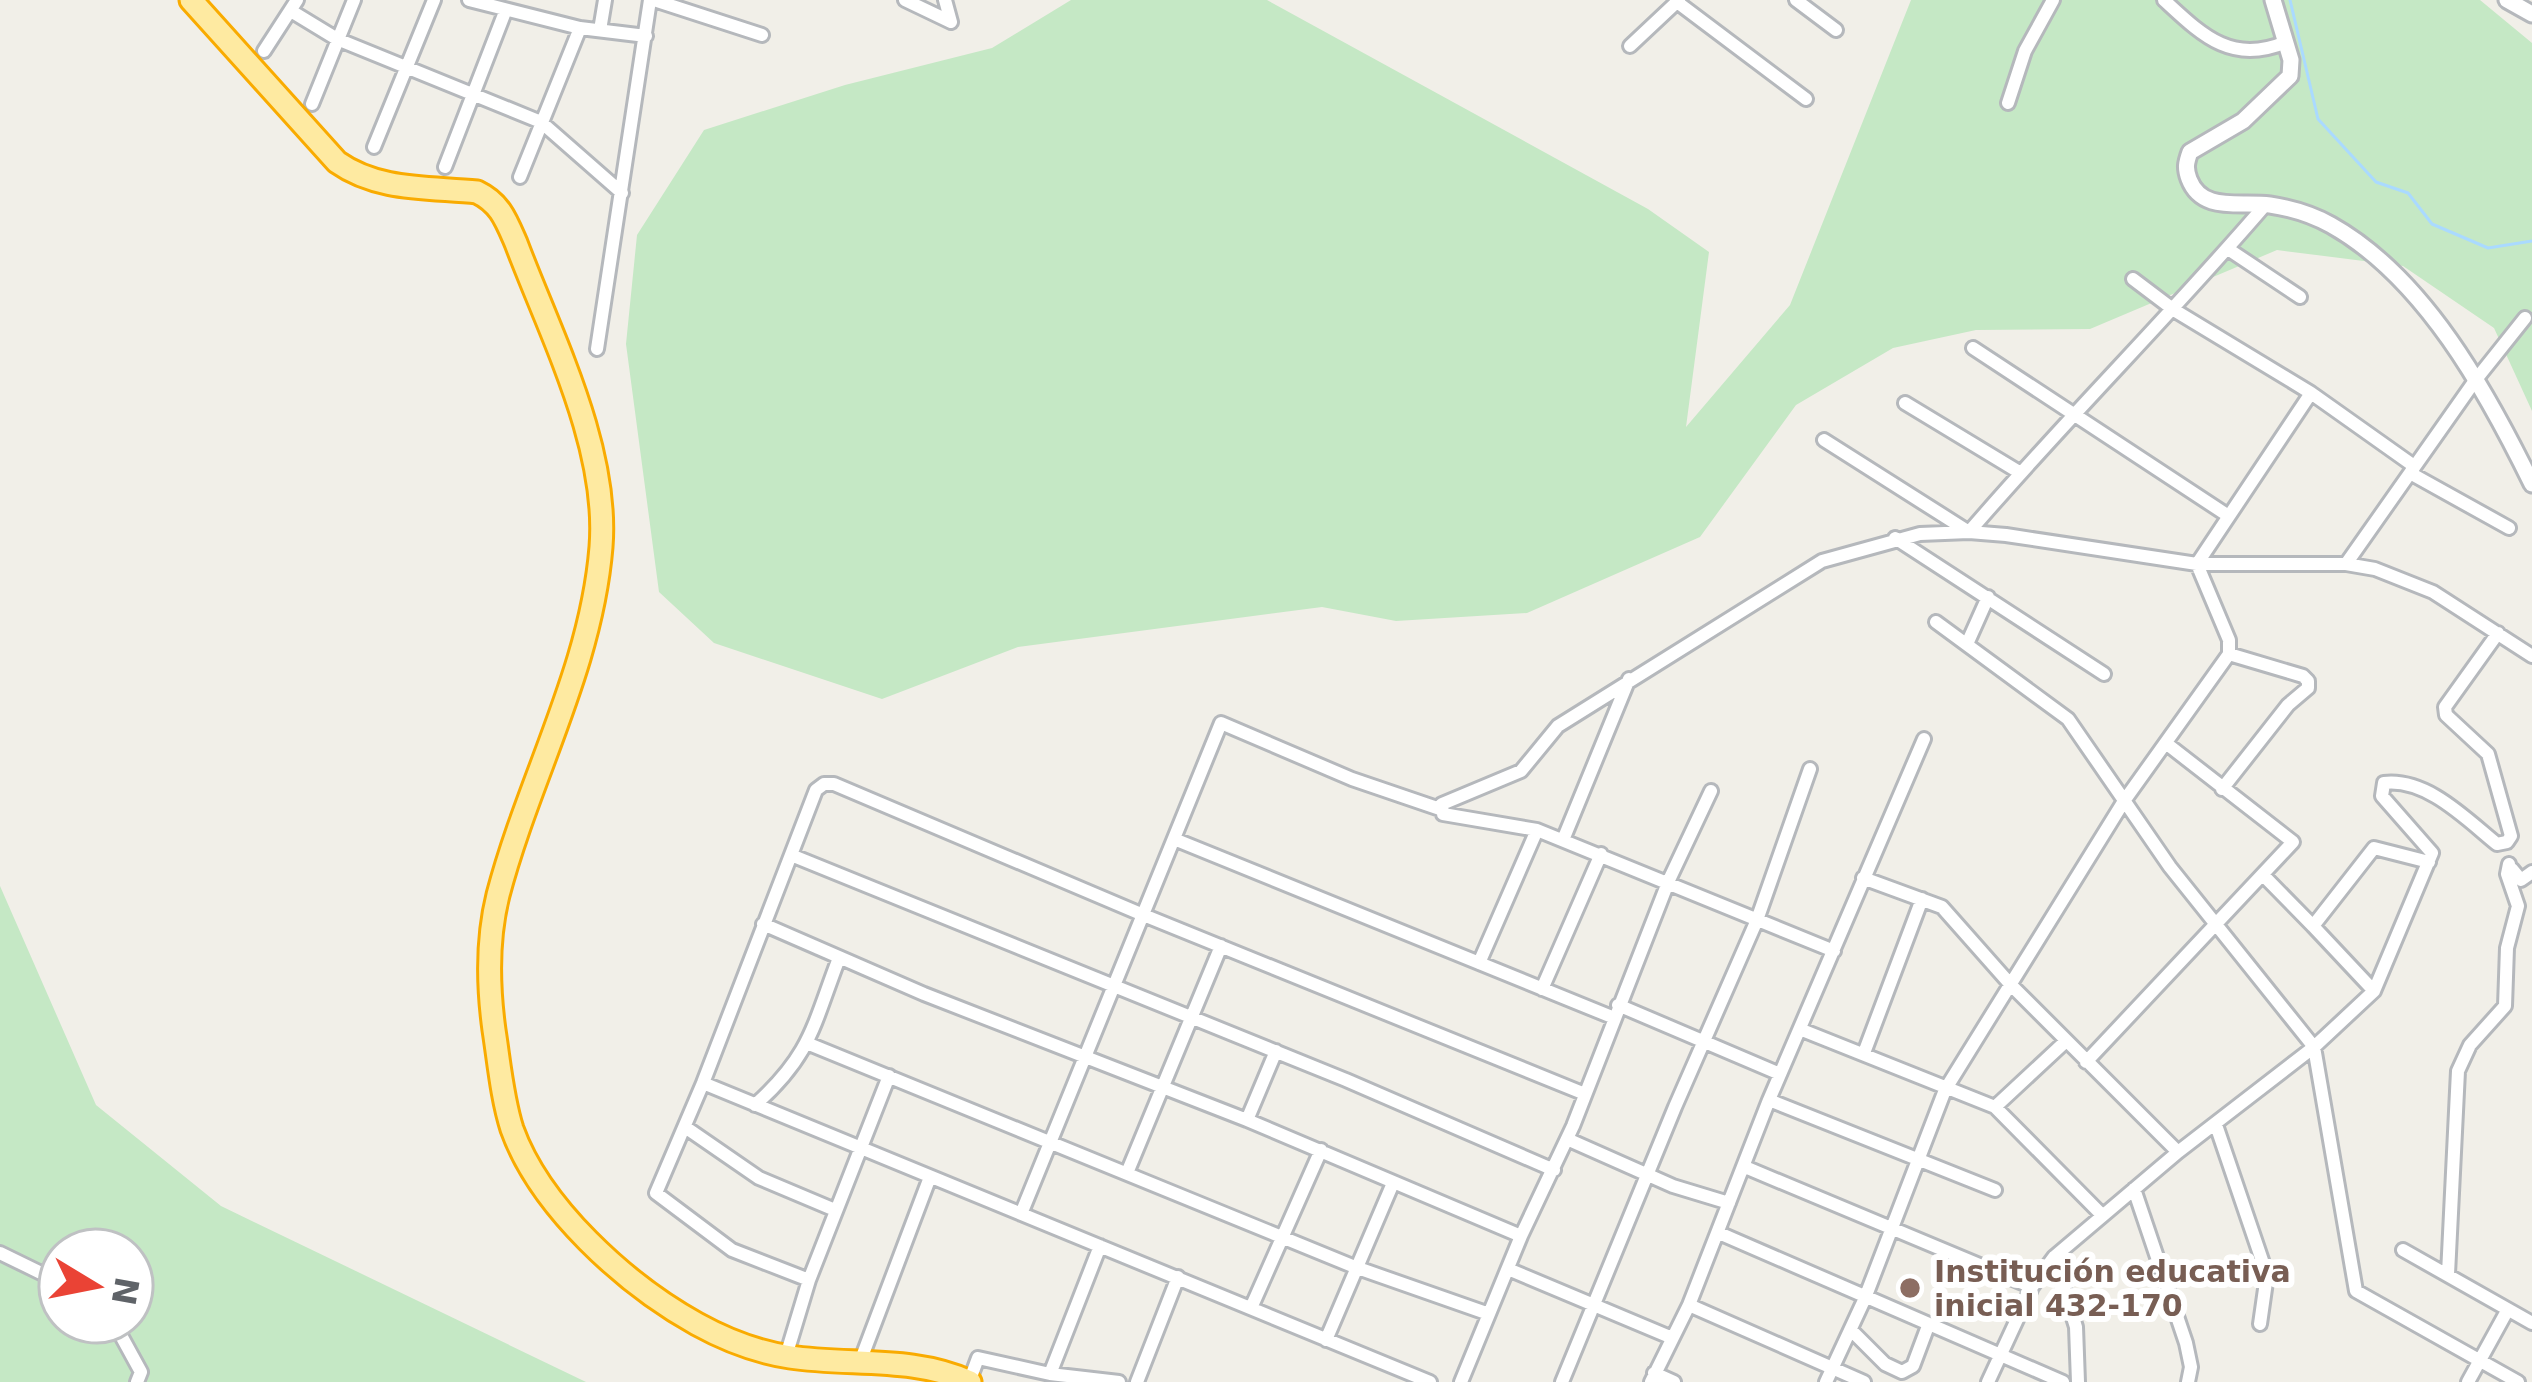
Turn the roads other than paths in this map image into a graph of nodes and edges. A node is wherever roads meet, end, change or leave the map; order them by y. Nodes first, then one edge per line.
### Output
1 (191, 0) edge
2 (355, 0) edge
3 (434, 0) edge
4 (469, 0) edge
5 (605, 0) edge
6 (652, 0) edge
7 (905, 0) edge
8 (945, 0) edge
9 (1796, 0) edge
10 (2053, 0) edge
11 (2164, 0) edge
12 (2273, 0) edge
13 (2507, 0) edge
14 (1678, 1) edge
15 (294, 6) edge
16 (509, 8) edge
17 (2532, 14) edge
18 (580, 28) junction
19 (600, 30) junction
20 (1836, 30) dead end
21 (762, 35) dead end
22 (646, 36) junction
23 (337, 39) junction
24 (2286, 42) junction
25 (1630, 46) dead end
26 (264, 51) dead end
27 (405, 66) junction
28 (472, 93) junction
29 (1806, 99) dead end
30 (2008, 103) dead end
31 (312, 104) dead end
32 (541, 122) junction
33 (374, 147) dead end
34 (445, 167) dead end
35 (520, 177) dead end
36 (622, 193) junction
37 (2266, 204) junction
38 (2228, 249) junction
39 (2133, 279) dead end
40 (2300, 297) dead end
41 (2174, 310) junction
42 (2524, 318) dead end
43 (1973, 348) dead end
44 (597, 349) dead end
45 (2474, 382) junction
46 (2311, 393) junction
47 (1905, 403) dead end
48 (2076, 416) junction
49 (1824, 440) dead end
50 (2412, 469) junction
51 (2019, 472) junction
52 (2532, 484) edge
53 (2227, 515) junction
54 (2509, 528) dead end
55 (1969, 532) junction
56 (1894, 538) junction
57 (2197, 563) junction
58 (2346, 564) junction
59 (1988, 597) junction
60 (1936, 622) dead end
61 (2498, 633) junction
62 (1966, 644) junction
63 (2229, 654) junction
64 (2532, 656) edge
65 (2104, 674) dead end
66 (1629, 678) junction
67 (1924, 739) dead end
68 (2167, 744) junction
69 (1810, 769) dead end
70 (2222, 789) junction
71 (1711, 791) dead end
72 (2124, 801) junction
73 (1441, 808) junction
74 (1537, 830) junction
75 (1174, 839) junction
76 (1563, 840) junction
77 (2507, 842) junction
78 (1601, 854) junction
79 (791, 855) junction
80 (2429, 862) junction
81 (2509, 864) junction
82 (2532, 872) edge
83 (2264, 876) junction
84 (1863, 878) junction
85 (1669, 880) junction
86 (1922, 899) junction
87 (1141, 914) junction
88 (1757, 920) junction
89 (763, 924) junction
90 (2216, 926) junction
91 (2313, 926) junction
92 (1221, 946) junction
93 (1834, 951) junction
94 (839, 958) junction
95 (1479, 963) junction
96 (2011, 985) junction
97 (1114, 987) junction
98 (1542, 988) junction
99 (2374, 992) junction
100 (1615, 1011) junction
101 (1192, 1020) junction
102 (1802, 1030) junction
103 (2066, 1041) junction
104 (809, 1044) junction
105 (1703, 1044) junction
106 (2314, 1047) junction
107 (1276, 1051) junction
108 (1864, 1053) junction
109 (1088, 1057) junction
110 (2086, 1062) junction
111 (1780, 1074) junction
112 (889, 1076) junction
113 (703, 1083) junction
114 (1164, 1087) junction
115 (1946, 1090) junction
116 (1585, 1094) junction
117 (1769, 1100) junction
118 (754, 1105) junction
119 (1995, 1107) junction
120 (1247, 1120) junction
121 (2216, 1125) junction
122 (685, 1127) junction
123 (1567, 1139) junction
124 (1052, 1142) junction
125 (860, 1150) junction
126 (1322, 1150) junction
127 (2178, 1152) junction
128 (1921, 1158) junction
129 (1745, 1167) junction
130 (1554, 1170) junction
131 (1126, 1172) junction
132 (1646, 1174) junction
133 (930, 1177) junction
134 (1393, 1184) junction
135 (2134, 1189) junction
136 (1995, 1190) dead end
137 (1729, 1203) junction
138 (836, 1210) junction
139 (1021, 1214) junction
140 (2102, 1216) junction
141 (1892, 1229) junction
142 (1719, 1233) junction
143 (1282, 1236) junction
144 (1521, 1236) junction
145 (1100, 1246) junction
146 (2403, 1250) dead end
147 (0, 1253) edge
148 (2054, 1257) junction
149 (1355, 1267) junction
150 (1508, 1269) junction
151 (36, 1271) edge
152 (2448, 1274) junction
153 (1178, 1277) junction
154 (809, 1280) junction
155 (2032, 1288) junction
156 (1865, 1298) junction
157 (1593, 1302) junction
158 (1689, 1305) junction
159 (1251, 1308) junction
160 (2507, 1311) junction
161 (1489, 1314) junction
162 (2260, 1324) dead end
163 (2532, 1324) edge
164 (1928, 1326) junction
165 (1851, 1330) junction
166 (1670, 1337) junction
167 (1326, 1340) junction
168 (127, 1346) edge
169 (1999, 1355) junction
170 (786, 1356) junction
171 (860, 1362) junction
172 (2479, 1362) junction
173 (1831, 1368) junction
174 (1050, 1374) junction
175 (1901, 1377) edge
176 (1652, 1378) edge
177 (137, 1382) edge
178 (969, 1382) edge
179 (1119, 1382) edge
180 (1137, 1382) edge
181 (1430, 1382) edge
182 (1461, 1382) edge
183 (1562, 1382) edge
184 (1674, 1382) edge
185 (1826, 1382) edge
186 (1864, 1382) edge
187 (1988, 1382) edge
188 (2063, 1382) edge
189 (2078, 1382) edge
190 (2188, 1382) edge
191 (2468, 1382) edge
192 (2518, 1382) edge

1 - 170 highway
2 - 23 street
3 - 27 street
4 - 16 street
5 - 19 street
6 - 21 street
6 - 22 street
7 - 8 street
9 - 20 street
10 - 30 street
11 - 24 street
12 - 24 street
13 - 17 street
14 - 25 street
14 - 29 street
15 - 23 street
15 - 26 street
16 - 18 street
16 - 28 street
18 - 19 street
18 - 32 street
19 - 22 street
22 - 36 street
23 - 27 street
23 - 31 street
24 - 37 street
27 - 28 street
27 - 33 street
28 - 32 street
28 - 34 street
32 - 35 street
32 - 36 street
36 - 44 street
37 - 38 street
37 - 45 street
38 - 40 street
38 - 41 street
39 - 41 street
41 - 46 street
41 - 48 street
42 - 45 street
43 - 48 street
45 - 50 street
45 - 52 street
46 - 50 street
46 - 53 street
47 - 51 street
48 - 51 street
48 - 53 street
49 - 55 street
50 - 54 street
50 - 58 street
51 - 55 street
53 - 57 street
55 - 56 street
55 - 57 street
56 - 59 street
56 - 66 street
57 - 58 street
57 - 63 street
58 - 61 street
59 - 62 street
59 - 65 street
60 - 62 street
61 - 64 street
61 - 77 street
62 - 72 street
63 - 68 street
63 - 70 street
66 - 73 street
66 - 76 street
67 - 84 street
68 - 70 street
68 - 72 street
69 - 88 street
70 - 83 street
71 - 85 street
72 - 90 street
72 - 96 street
73 - 74 street
73 - 75 street
74 - 76 street
74 - 95 street
75 - 87 street
75 - 95 street
76 - 78 street
77 - 80 street
77 - 81 street
78 - 85 street
78 - 98 street
79 - 87 street
79 - 89 street
79 - 97 street
80 - 91 street
80 - 99 street
81 - 82 street
81 - 152 street
83 - 90 street
83 - 91 street
84 - 86 street
84 - 93 street
85 - 88 street
85 - 100 street
86 - 96 street
86 - 108 street
87 - 92 street
87 - 97 street
88 - 93 street
88 - 105 street
89 - 94 street
89 - 113 street
90 - 106 street
90 - 110 street
91 - 99 street
92 - 101 street
92 - 116 street
93 - 102 street
94 - 104 street
94 - 109 street
95 - 98 street
96 - 103 street
96 - 115 street
97 - 101 street
97 - 109 street
98 - 100 street
99 - 106 street
100 - 105 street
100 - 116 street
101 - 107 street
101 - 114 street
102 - 108 street
102 - 111 street
103 - 110 street
103 - 119 street
104 - 112 street
104 - 118 street
105 - 111 street
105 - 132 street
106 - 121 street
106 - 172 street
107 - 120 street
107 - 130 street
108 - 115 street
109 - 114 street
109 - 124 street
110 - 127 street
111 - 117 street
112 - 124 street
112 - 125 street
113 - 118 street
113 - 122 street
114 - 120 street
114 - 131 street
115 - 119 street
115 - 128 street
116 - 123 street
117 - 128 street
117 - 129 street
118 - 125 street
119 - 140 street
120 - 126 street
121 - 127 street
121 - 162 street
122 - 138 street
122 - 154 street
123 - 130 street
123 - 132 street
124 - 131 street
124 - 139 street
125 - 133 street
125 - 138 street
126 - 134 street
126 - 143 street
127 - 135 street
128 - 136 street
128 - 141 street
129 - 137 street
129 - 141 street
130 - 144 street
131 - 143 street
132 - 137 street
132 - 157 street
133 - 139 street
133 - 171 street
134 - 144 street
134 - 149 street
135 - 140 street
135 - 190 street
137 - 142 street
138 - 154 street
139 - 145 street
140 - 148 street
141 - 155 street
141 - 156 street
142 - 156 street
142 - 158 street
143 - 149 street
143 - 159 street
144 - 150 street
145 - 153 street
145 - 174 street
146 - 152 street
147 - 151 street
148 - 155 street
148 - 189 street
149 - 161 street
149 - 167 street
150 - 157 street
150 - 161 street
152 - 160 street
153 - 159 street
153 - 180 street
154 - 170 street
155 - 169 street
156 - 164 street
156 - 165 street
157 - 166 street
157 - 183 street
158 - 166 street
158 - 173 street
159 - 167 street
160 - 163 street
160 - 172 street
161 - 182 street
164 - 169 street
164 - 175 street
165 - 173 street
165 - 175 street
166 - 176 street
167 - 181 street
168 - 177 street
169 - 187 street
169 - 188 street
170 - 171 highway
171 - 178 highway
172 - 191 street
172 - 192 street
173 - 185 street
173 - 186 street
174 - 178 street
174 - 179 street
176 - 184 street

